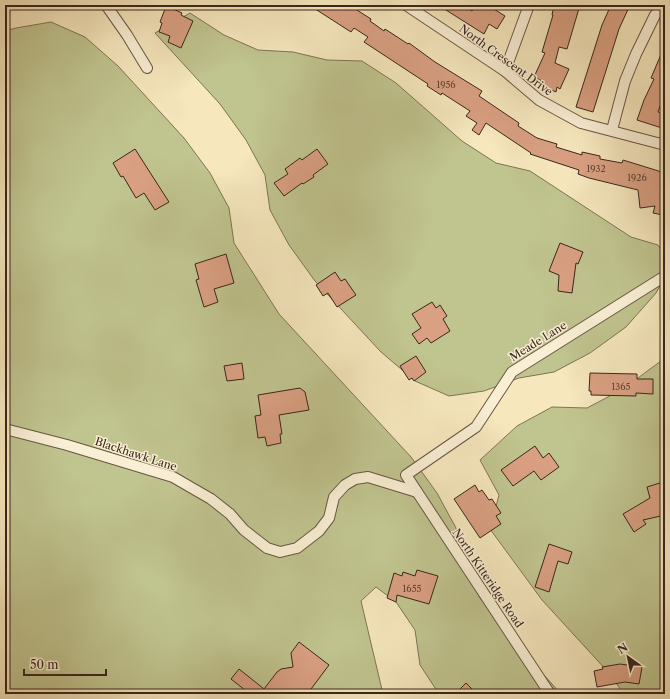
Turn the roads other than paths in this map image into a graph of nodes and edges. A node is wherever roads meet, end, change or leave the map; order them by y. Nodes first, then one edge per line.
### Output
1 (106, 5) edge
2 (406, 5) edge
3 (529, 5) edge
4 (665, 5) edge
5 (147, 68) dead end
6 (505, 71) junction
7 (612, 130) junction
8 (665, 145) edge
9 (665, 276) edge
10 (5, 429) edge
11 (406, 475) joint
12 (417, 492) junction
13 (550, 694) edge

1 - 5 street
2 - 6 street, North Crescent Drive
3 - 6 street
4 - 7 street
6 - 7 street, North Crescent Drive
7 - 8 street, North Crescent Drive
9 - 11 street, Meade Lane
10 - 12 street, Blackhawk Lane
11 - 12 street, North Kitteridge Road
12 - 13 street, North Kitteridge Road

